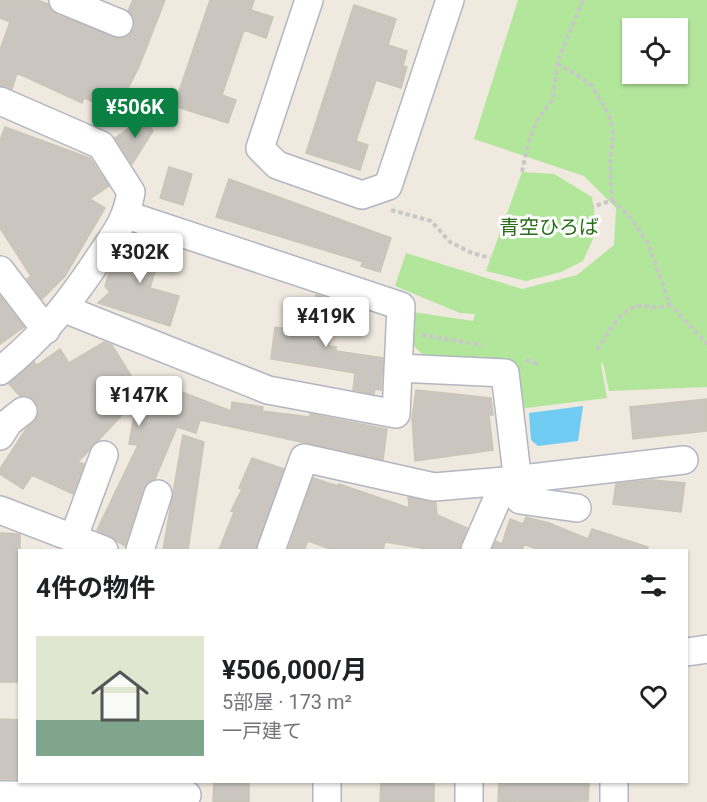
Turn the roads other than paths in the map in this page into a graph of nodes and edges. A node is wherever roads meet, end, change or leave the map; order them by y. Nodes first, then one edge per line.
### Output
1 (63, 0) edge
2 (309, 0) edge
3 (450, 0) edge
4 (119, 24) dead end
5 (0, 101) edge
6 (127, 215) junction
7 (0, 270) edge
8 (65, 309) junction
9 (46, 330) junction
10 (398, 368) junction
11 (0, 371) edge
12 (23, 411) dead end
13 (0, 436) edge
14 (104, 455) dead end
15 (684, 460) dead end
16 (511, 480) junction
17 (158, 494) dead end
18 (577, 508) dead end
19 (0, 510) edge
20 (84, 545) edge
21 (140, 549) edge
22 (271, 549) edge
23 (476, 549) edge
24 (327, 783) edge
25 (469, 783) edge
26 (614, 783) edge
27 (187, 793) edge
28 (0, 795) edge
29 (85, 799) edge
30 (327, 802) edge
31 (469, 802) edge
32 (614, 802) edge

1 - 4 street
2 - 3 street
5 - 6 street
6 - 8 street
6 - 10 street
7 - 9 street
8 - 9 street
8 - 10 street
9 - 11 street
10 - 16 street
12 - 13 street
14 - 20 street
15 - 16 street
16 - 18 street
16 - 22 street
16 - 23 street
17 - 21 street
19 - 20 street
24 - 30 street
25 - 31 street
26 - 32 street
27 - 29 street
28 - 29 street

